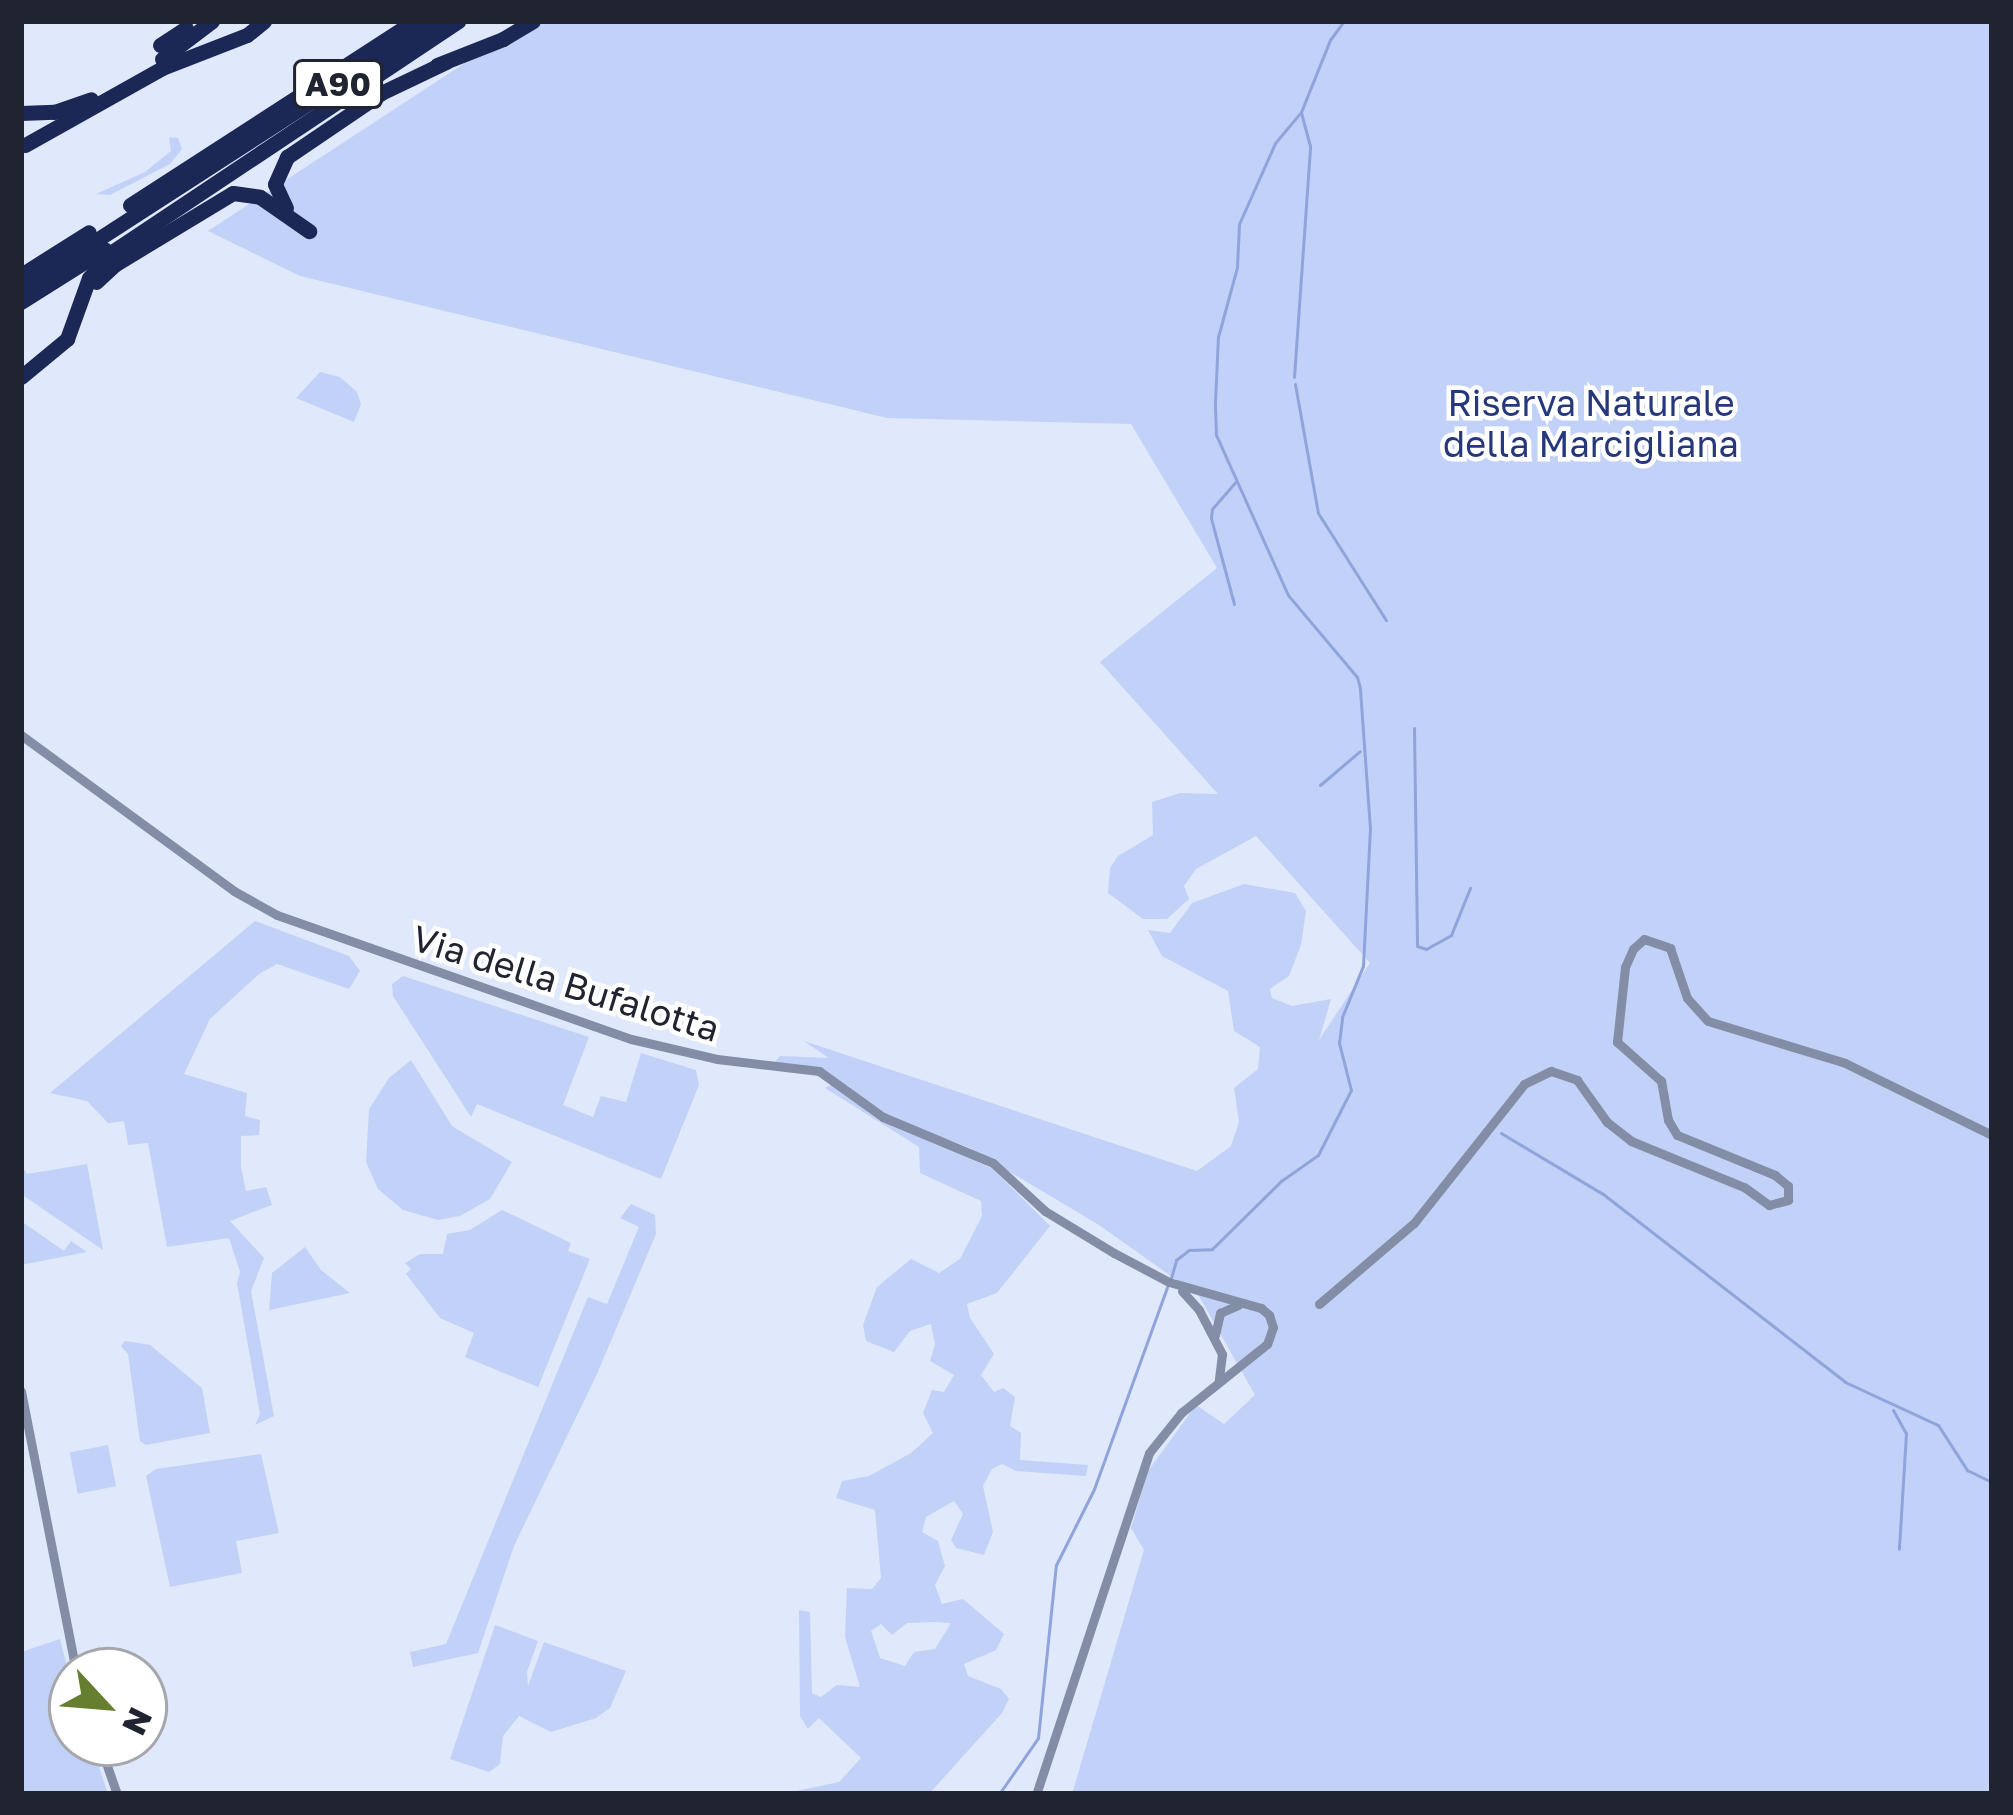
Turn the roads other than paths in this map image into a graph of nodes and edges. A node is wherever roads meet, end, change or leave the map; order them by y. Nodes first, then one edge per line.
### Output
1 (212, 21) edge
2 (264, 21) edge
3 (414, 21) edge
4 (436, 21) edge
5 (459, 21) edge
6 (532, 21) edge
7 (180, 25) edge
8 (160, 45) dead end
9 (446, 62) junction
10 (111, 91) junction
11 (21, 112) edge
12 (293, 131) junction
13 (23, 146) edge
14 (240, 148) junction
15 (190, 180) junction
16 (159, 217) junction
17 (21, 275) edge
18 (21, 289) edge
19 (21, 302) edge
20 (77, 316) junction
21 (21, 377) edge
22 (21, 735) edge
23 (1992, 1135) edge
24 (1169, 1282) junction
25 (1244, 1304) junction
26 (1318, 1304) dead end
27 (1218, 1344) junction
28 (1252, 1355) junction
29 (1216, 1384) junction
30 (21, 1391) edge
31 (71, 1647) edge
32 (1036, 1794) edge

1 - 10 highway
2 - 13 highway
3 - 14 highway, A90
4 - 14 highway, A90
5 - 12 highway
6 - 9 highway
7 - 8 highway
9 - 12 highway
9 - 20 highway
10 - 11 highway
10 - 13 highway
12 - 14 highway
14 - 15 highway, A90
15 - 16 highway
15 - 17 highway, A90
15 - 18 highway, A90
16 - 19 highway
16 - 20 highway
20 - 21 highway
22 - 24 street, Via della Bufalotta
23 - 26 street
24 - 25 street, Via della Bufalotta
24 - 27 street, Via della Bufalotta
25 - 27 street
25 - 28 street
27 - 28 street
27 - 29 street
28 - 29 street
29 - 32 street
30 - 31 street

